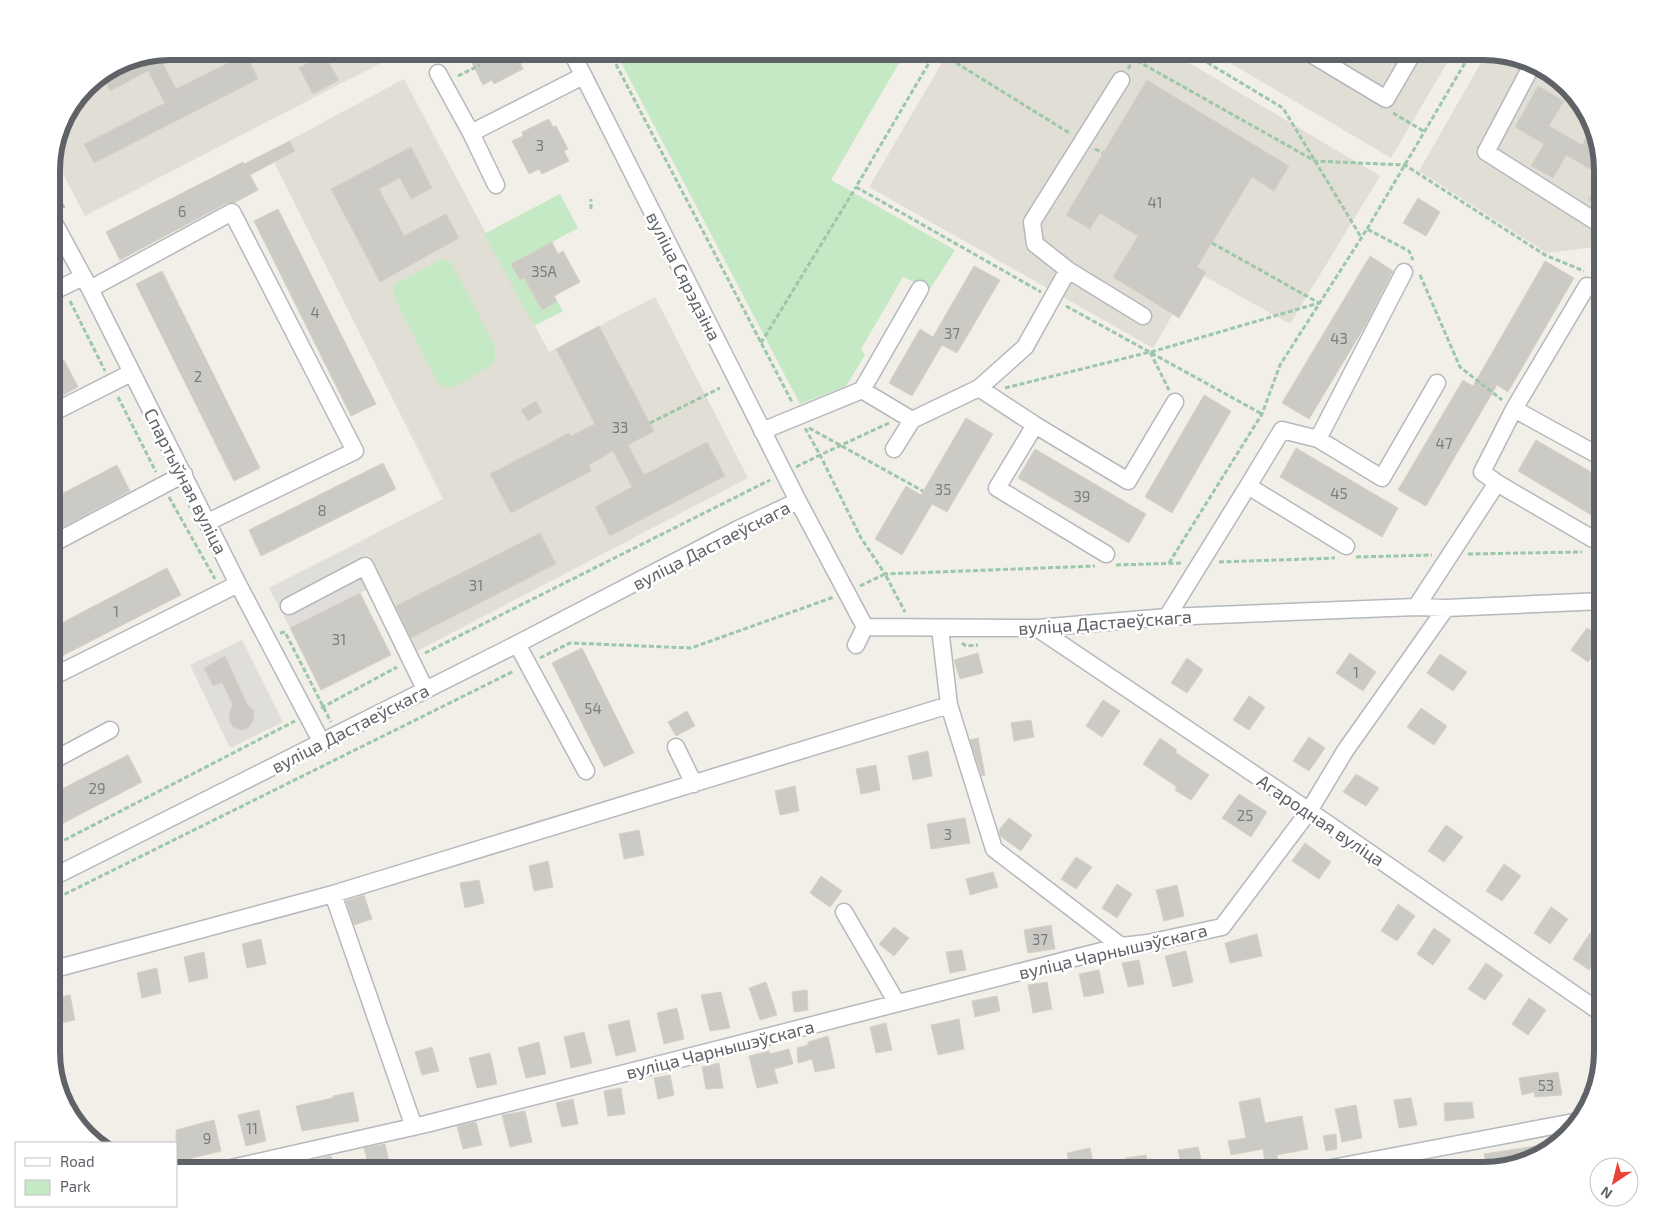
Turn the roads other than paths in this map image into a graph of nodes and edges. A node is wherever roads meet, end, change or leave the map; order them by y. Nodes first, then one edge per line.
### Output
1 (575, 60) edge
2 (1321, 60) edge
3 (1409, 60) edge
4 (1530, 70) edge
5 (438, 73) dead end
6 (583, 76) junction
7 (1121, 80) road end
8 (471, 133) junction
9 (496, 185) dead end
10 (1594, 220) edge
11 (60, 233) edge
12 (1411, 267) road end
13 (1068, 270) junction
14 (1588, 279) road end
15 (86, 283) junction
16 (920, 289) dead end
17 (60, 290) edge
18 (1143, 316) dead end
19 (131, 373) junction
20 (1437, 383) dead end
21 (979, 388) junction
22 (862, 390) junction
23 (1176, 402) dead end
24 (60, 409) edge
25 (1514, 409) junction
26 (912, 420) junction
27 (1035, 425) junction
28 (762, 431) junction
29 (1318, 439) junction
30 (894, 449) dead end
31 (1594, 453) edge
32 (184, 474) junction
33 (1497, 483) junction
34 (1248, 486) junction
35 (798, 501) junction
36 (208, 522) junction
37 (60, 540) edge
38 (1589, 545) road end
39 (1346, 554) road end
40 (1107, 562) road end
41 (238, 584) junction
42 (1594, 601) edge
43 (289, 606) dead end
44 (1416, 606) junction
45 (1446, 608) junction
46 (1167, 617) junction
47 (865, 627) junction
48 (1037, 628) junction
49 (941, 632) junction
50 (517, 644) junction
51 (856, 645) dead end
52 (60, 673) edge
53 (425, 689) junction
54 (949, 705) junction
55 (110, 730) dead end
56 (322, 742) junction
57 (676, 747) dead end
58 (60, 756) edge
59 (586, 771) dead end
60 (694, 784) junction
61 (1309, 811) junction
62 (60, 874) edge
63 (333, 894) junction
64 (844, 912) dead end
65 (1121, 946) junction
66 (60, 968) edge
67 (897, 1003) junction
68 (1594, 1008) edge
69 (1568, 1123) edge
70 (414, 1127) junction
71 (258, 1162) edge
72 (1363, 1162) edge

1 - 6 street, вуліца Сярэдзіна
2 - 3 street
4 - 10 street
5 - 8 street
6 - 8 street
6 - 28 street, вуліца Сярэдзіна
7 - 13 street
8 - 9 street
11 - 15 street, Спартыўная вуліца
12 - 29 street
13 - 18 street
13 - 21 street
14 - 25 street
15 - 17 street
15 - 19 street, Спартыўная вуліца
15 - 36 street
16 - 22 street
19 - 24 street
19 - 32 street, Спартыўная вуліца
20 - 29 street
21 - 26 street
21 - 27 street
22 - 26 street
22 - 28 street
23 - 27 street
25 - 31 street
25 - 33 street
26 - 30 street
27 - 40 street
28 - 35 street, вуліца Сярэдзіна
29 - 34 street
32 - 36 street, Спартыўная вуліца
32 - 37 street
33 - 38 street
33 - 44 street
34 - 39 street
34 - 46 street
35 - 47 street, вуліца Дастаеўскага
35 - 50 street, вуліца Дастаеўскага
36 - 41 street, Спартыўная вуліца
41 - 52 street
41 - 56 street, Спартыўная вуліца
42 - 45 street, вуліца Дастаеўскага
43 - 53 street
44 - 45 street, вуліца Дастаеўскага
44 - 46 street, вуліца Дастаеўскага
45 - 61 street
46 - 48 street, вуліца Дастаеўскага
47 - 49 street, вуліца Дастаеўскага
47 - 51 street
48 - 49 street, вуліца Дастаеўскага
48 - 61 street, Агародная вуліца
49 - 54 street
50 - 53 street, вуліца Дастаеўскага
50 - 59 street
53 - 56 street, вуліца Дастаеўскага
54 - 60 street
54 - 65 street
55 - 58 street
56 - 62 street, вуліца Дастаеўскага
57 - 60 street
60 - 63 street
61 - 65 street, вуліца Чарнышэўскага
61 - 68 street, Агародная вуліца
63 - 66 street
63 - 70 street
64 - 67 street
65 - 67 street, вуліца Чарнышэўскага
67 - 70 street, вуліца Чарнышэўскага
69 - 72 street
70 - 71 street, вуліца Чарнышэўскага

